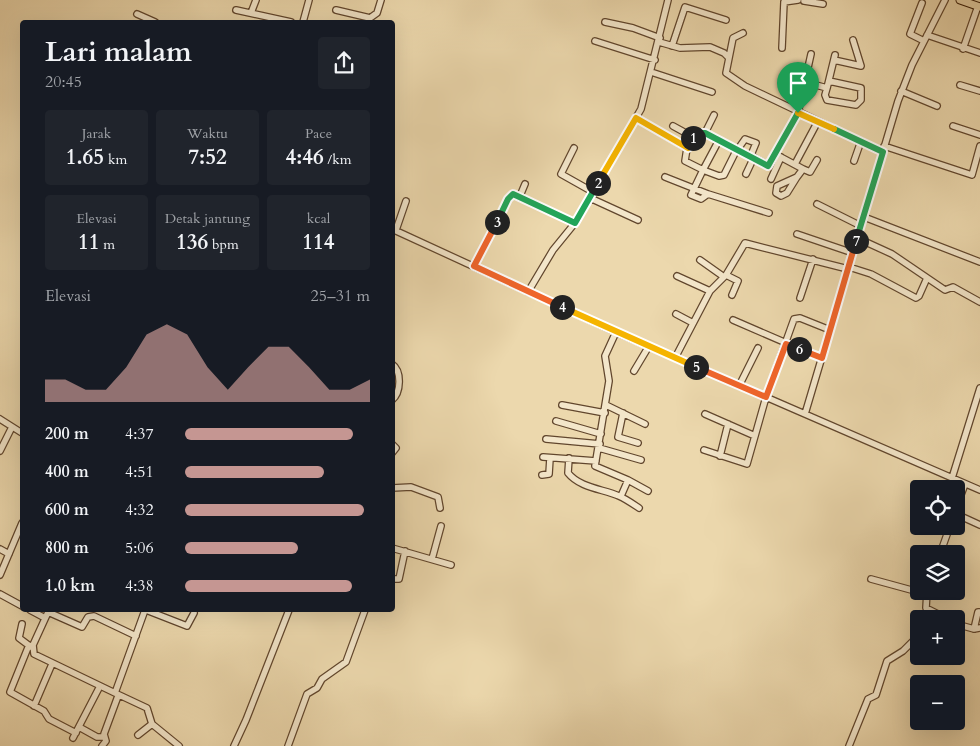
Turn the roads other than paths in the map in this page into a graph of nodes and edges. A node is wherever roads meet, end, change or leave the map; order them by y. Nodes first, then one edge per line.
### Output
1 (256, 0) edge
2 (309, 0) edge
3 (382, 0) edge
4 (668, 0) edge
5 (802, 0) edge
6 (945, 0) edge
7 (960, 0) edge
8 (922, 3) dead end
9 (822, 4) dead end
10 (979, 6) edge
11 (236, 10) dead end
12 (336, 10) dead end
13 (251, 13) junction
14 (137, 14) dead end
15 (150, 20) edge
16 (282, 20) edge
17 (304, 20) edge
18 (726, 20) dead end
19 (605, 22) dead end
20 (743, 34) dead end
21 (925, 38) junction
22 (659, 40) junction
23 (853, 40) dead end
24 (595, 41) dead end
25 (672, 46) junction
26 (782, 48) dead end
27 (963, 49) junction
28 (980, 53) edge
29 (811, 54) dead end
30 (729, 58) junction
31 (655, 60) junction
32 (651, 72) junction
33 (830, 81) junction
34 (805, 82) junction
35 (960, 85) dead end
36 (827, 88) junction
37 (901, 91) junction
38 (980, 91) edge
39 (712, 92) dead end
40 (938, 106) dead end
41 (798, 113) junction
42 (714, 115) dead end
43 (636, 118) junction
44 (818, 122) junction
45 (673, 126) dead end
46 (953, 126) dead end
47 (705, 133) junction
48 (980, 135) edge
49 (693, 138) junction
50 (719, 140) junction
51 (861, 142) junction
52 (980, 146) edge
53 (574, 148) dead end
54 (688, 148) junction
55 (737, 149) junction
56 (884, 149) junction
57 (775, 154) junction
58 (753, 156) junction
59 (781, 157) junction
60 (817, 160) dead end
61 (854, 161) dead end
62 (795, 164) junction
63 (768, 166) junction
64 (802, 169) junction
65 (703, 170) junction
66 (775, 170) junction
67 (746, 174) dead end
68 (972, 175) junction
69 (665, 177) dead end
70 (797, 178) dead end
71 (980, 178) edge
72 (771, 179) dead end
73 (525, 184) dead end
74 (692, 194) junction
75 (592, 195) junction
76 (520, 196) junction
77 (406, 201) dead end
78 (817, 204) dead end
79 (769, 213) dead end
80 (864, 217) junction
81 (638, 220) dead end
82 (575, 223) junction
83 (861, 226) junction
84 (395, 227) edge
85 (395, 229) edge
86 (797, 234) dead end
87 (857, 238) junction
88 (853, 252) junction
89 (700, 260) dead end
90 (813, 260) junction
91 (980, 262) edge
92 (474, 266) junction
93 (848, 268) junction
94 (678, 276) dead end
95 (725, 276) junction
96 (927, 278) junction
97 (710, 291) junction
98 (528, 292) junction
99 (732, 295) dead end
100 (800, 298) dead end
101 (980, 302) edge
102 (676, 314) dead end
103 (733, 320) dead end
104 (693, 323) junction
105 (830, 330) junction
106 (616, 332) junction
107 (786, 344) junction
108 (649, 346) junction
109 (758, 348) dead end
110 (675, 358) junction
111 (822, 358) junction
112 (395, 367) edge
113 (634, 371) dead end
114 (739, 386) junction
115 (980, 388) edge
116 (766, 397) junction
117 (395, 398) edge
118 (562, 404) dead end
119 (606, 405) junction
120 (623, 412) junction
121 (605, 413) junction
122 (705, 414) dead end
123 (804, 414) junction
124 (0, 419) edge
125 (556, 421) dead end
126 (645, 424) dead end
127 (728, 424) junction
128 (12, 427) junction
129 (20, 432) edge
130 (601, 434) junction
131 (755, 436) junction
132 (546, 439) dead end
133 (638, 443) dead end
134 (599, 446) junction
135 (704, 450) dead end
136 (0, 451) edge
137 (720, 456) junction
138 (569, 458) junction
139 (641, 460) dead end
140 (596, 461) junction
141 (542, 475) dead end
142 (952, 478) junction
143 (628, 480) junction
144 (956, 480) edge
145 (965, 484) edge
146 (395, 488) edge
147 (980, 490) edge
148 (648, 491) dead end
149 (621, 496) junction
150 (440, 508) dead end
151 (640, 508) dead end
152 (965, 518) edge
153 (980, 525) edge
154 (441, 526) dead end
155 (20, 529) edge
156 (0, 549) edge
157 (395, 549) edge
158 (405, 551) junction
159 (9, 554) junction
160 (432, 559) junction
161 (451, 565) dead end
162 (0, 575) edge
163 (395, 579) edge
164 (871, 579) dead end
165 (910, 589) edge
166 (0, 594) edge
167 (20, 605) edge
168 (145, 612) edge
169 (151, 612) edge
170 (288, 612) edge
171 (364, 612) edge
172 (980, 612) edge
173 (95, 613) edge
174 (194, 613) dead end
175 (47, 614) edge
176 (22, 624) dead end
177 (977, 629) edge
178 (136, 636) junction
179 (910, 644) edge
180 (31, 646) junction
181 (52, 664) junction
182 (100, 686) junction
183 (116, 694) junction
184 (34, 706) junction
185 (152, 724) junction
186 (76, 733) junction
187 (138, 736) dead end
188 (104, 737) junction
189 (102, 746) edge
190 (179, 746) edge
191 (234, 746) edge
192 (288, 746) edge
193 (849, 746) edge

1 - 13 street
2 - 17 street
3 - 12 street
4 - 22 street
5 - 9 street
5 - 26 street
6 - 21 street
7 - 10 main road
8 - 21 street
10 - 27 street
11 - 13 street
13 - 16 street
14 - 15 street
18 - 25 street
19 - 22 street
20 - 30 street
21 - 27 street
21 - 37 street
22 - 25 street
22 - 31 street
23 - 33 street
24 - 31 street
25 - 30 street
27 - 28 street
29 - 34 street
30 - 41 street
31 - 32 street
32 - 39 street
32 - 43 street
33 - 36 street
33 - 36 street
34 - 36 street
34 - 41 street
35 - 38 street
37 - 40 street
37 - 56 street
41 - 44 street
41 - 57 street
42 - 47 street
43 - 54 street
43 - 75 street
44 - 51 street
44 - 62 street
45 - 49 street
46 - 48 street
47 - 49 street
47 - 50 street
49 - 54 street
50 - 55 street
50 - 65 street
51 - 56 street
51 - 61 street
52 - 68 street
53 - 75 street
54 - 65 street
55 - 58 street
55 - 58 street
55 - 65 street
56 - 68 street
56 - 80 street
57 - 59 street
57 - 63 street
58 - 63 street
58 - 67 street
59 - 62 street
59 - 66 street
60 - 64 street
62 - 64 street
63 - 66 street
64 - 70 street
65 - 74 street
66 - 72 street
68 - 71 street
69 - 74 street
73 - 76 street
74 - 79 street
75 - 81 street
75 - 82 street
76 - 82 street
76 - 92 street
77 - 84 street
78 - 83 street
80 - 83 street
80 - 91 street
82 - 98 street
83 - 87 street
85 - 92 street
86 - 88 street
87 - 88 street
87 - 96 street
88 - 93 street
89 - 95 street
90 - 93 street
90 - 95 street
90 - 100 street
92 - 98 street
93 - 96 street
93 - 105 street
94 - 97 street
95 - 97 street
95 - 99 street
96 - 101 street
97 - 104 street
98 - 106 street
102 - 104 street
103 - 107 street
104 - 110 street
105 - 107 street
105 - 111 street
106 - 108 street
106 - 119 street
107 - 111 street
107 - 116 street
108 - 110 street
108 - 113 street
109 - 114 street
110 - 114 street
111 - 123 street
112 - 117 street
114 - 116 street
115 - 142 street
116 - 123 street
116 - 131 street
118 - 121 street
119 - 120 street
119 - 121 street
120 - 126 street
120 - 133 street
121 - 130 street
122 - 127 street
123 - 142 street
124 - 128 street
125 - 130 street
127 - 131 street
127 - 137 street
128 - 129 street
128 - 136 street
130 - 134 street
131 - 137 street
132 - 134 street
134 - 139 street
134 - 140 street
135 - 137 street
138 - 140 street
138 - 141 street
138 - 149 street
140 - 143 street
142 - 144 street
143 - 148 street
143 - 149 street
145 - 147 street
146 - 150 street
149 - 151 street
152 - 153 street
154 - 160 street
155 - 159 street
156 - 159 street
157 - 158 street
158 - 160 street
158 - 163 street
159 - 162 street
160 - 161 street
164 - 165 street
166 - 167 street
168 - 178 street
169 - 174 street
170 - 191 street
171 - 192 street
172 - 177 street
173 - 175 street
173 - 178 street
175 - 180 street
176 - 180 street
178 - 183 street
179 - 193 street
180 - 181 street
180 - 184 street
181 - 182 street
181 - 184 street
182 - 183 street
182 - 186 street
183 - 185 street
183 - 188 street
184 - 186 street
185 - 187 street
185 - 190 street
186 - 188 street
188 - 189 street

